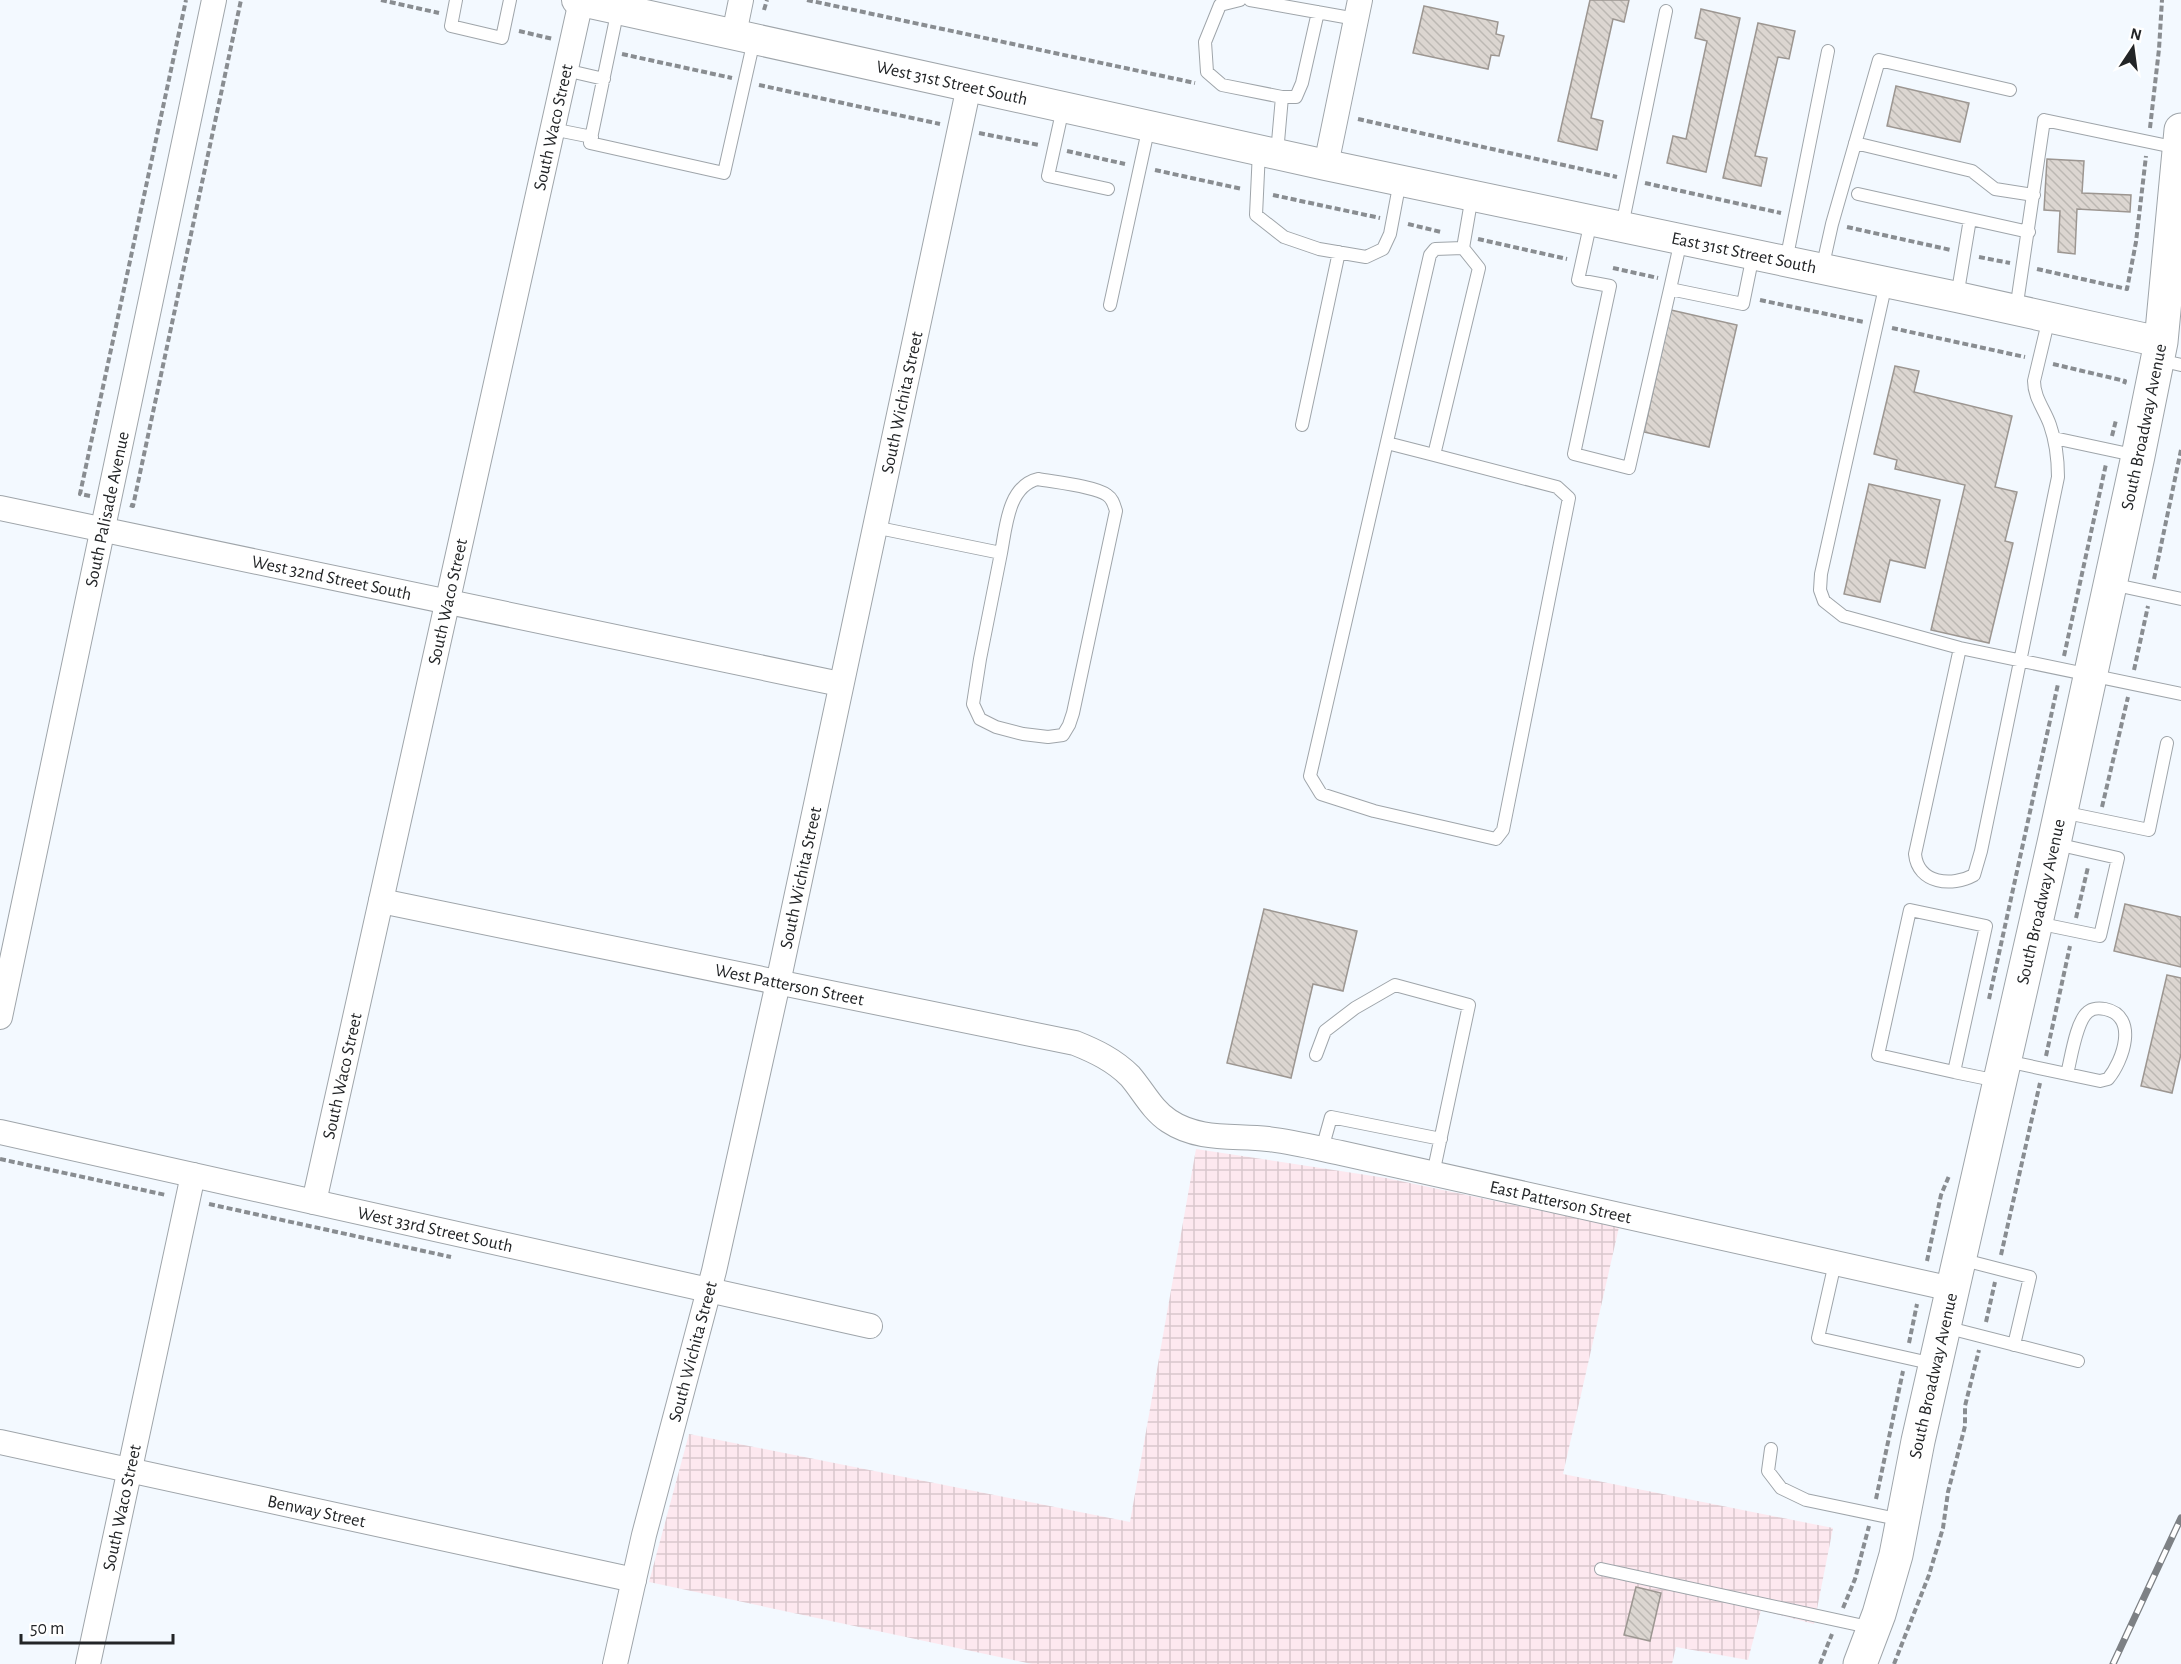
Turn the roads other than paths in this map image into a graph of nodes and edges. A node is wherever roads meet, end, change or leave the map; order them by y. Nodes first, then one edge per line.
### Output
1 (214, 0) edge
2 (456, 0) edge
3 (510, 0) edge
4 (579, 0) edge
5 (741, 0) edge
6 (1240, 0) edge
7 (1250, 0) edge
8 (618, 9) junction
9 (1358, 10) edge
10 (1666, 11) dead end
11 (1318, 12) junction
12 (744, 37) junction
13 (1828, 51) dead end
14 (565, 70) junction
15 (604, 79) junction
16 (969, 86) junction
17 (2010, 90) dead end
18 (1282, 97) junction
19 (1063, 107) junction
20 (1149, 126) junction
21 (552, 129) junction
22 (592, 137) junction
23 (1855, 143) junction
24 (1268, 152) junction
25 (2180, 153) edge
26 (1326, 165) junction
27 (1400, 181) junction
28 (1108, 189) dead end
29 (1858, 194) dead end
30 (2034, 195) junction
31 (1472, 196) junction
32 (1970, 219) junction
33 (1591, 221) junction
34 (1621, 227) junction
35 (2029, 232) junction
36 (1680, 240) junction
37 (1463, 248) junction
38 (1339, 252) junction
39 (1753, 255) junction
40 (1786, 262) junction
41 (1822, 270) junction
42 (1886, 283) junction
43 (1670, 290) junction
44 (1957, 297) junction
45 (1110, 305) dead end
46 (2016, 310) junction
47 (2049, 316) junction
48 (2166, 356) edge
49 (1302, 425) dead end
50 (2054, 438) junction
51 (1387, 443) junction
52 (1434, 455) junction
53 (2138, 456) junction
54 (0, 508) edge
55 (874, 526) junction
56 (102, 531) junction
57 (1001, 553) junction
58 (2110, 584) junction
59 (2181, 599) edge
60 (448, 601) junction
61 (1960, 648) junction
62 (2021, 662) junction
63 (2090, 676) junction
64 (840, 684) junction
65 (2181, 694) edge
66 (2167, 744) dead end
67 (2061, 812) junction
68 (2054, 843) junction
69 (381, 901) junction
70 (2036, 923) junction
71 (778, 983) junction
72 (0, 1017) edge
73 (1316, 1055) dead end
74 (2002, 1071) junction
75 (1954, 1072) junction
76 (2067, 1074) junction
77 (1169, 1121) joint
78 (0, 1132) edge
79 (1441, 1140) junction
80 (1322, 1149) junction
81 (1433, 1174) junction
82 (193, 1175) junction
83 (314, 1202) junction
84 (1835, 1263) junction
85 (1956, 1274) junction
86 (709, 1290) junction
87 (870, 1326) dead end
88 (1944, 1326) junction
89 (2013, 1345) junction
90 (2078, 1361) dead end
91 (1935, 1364) junction
92 (0, 1442) edge
93 (1771, 1449) dead end
94 (130, 1470) junction
95 (1903, 1520) junction
96 (1601, 1569) dead end
97 (634, 1580) junction
98 (1874, 1628) junction
99 (88, 1664) edge
100 (615, 1664) edge
101 (1860, 1664) edge

1 - 56 street, South Palisade Avenue
2 - 3 lane
4 - 8 street, West 31st Street South
4 - 14 street, South Waco Street
5 - 12 street
6 - 18 lane
7 - 11 lane
8 - 12 street, West 31st Street South
8 - 15 lane
9 - 11 lane
9 - 26 street
10 - 34 lane
11 - 18 lane
12 - 16 street, West 31st Street South
12 - 22 lane
13 - 40 lane
14 - 15 lane
14 - 21 street, South Waco Street
15 - 22 lane
16 - 19 street, West 31st Street South
16 - 55 street, South Wichita Street
17 - 23 lane
18 - 24 lane
19 - 20 street, West 31st Street South
19 - 28 lane
20 - 24 street, West 31st Street South
20 - 45 lane
21 - 22 lane
21 - 60 street, South Waco Street
23 - 30 lane
23 - 41 lane
24 - 26 street, West 31st Street South
24 - 38 lane
25 - 30 lane
25 - 48 main road, South Broadway Avenue
26 - 27 street, East 31st Street South
27 - 31 street, East 31st Street South
27 - 38 lane
29 - 32 lane
30 - 35 lane
31 - 33 street, East 31st Street South
31 - 37 lane
32 - 35 lane
32 - 44 lane
33 - 34 street, East 31st Street South
33 - 43 lane
34 - 36 street, East 31st Street South
35 - 46 lane
36 - 39 street, East 31st Street South
36 - 43 lane
37 - 51 lane
37 - 52 lane
38 - 49 lane
39 - 40 street, East 31st Street South
39 - 43 lane
40 - 41 street, East 31st Street South
41 - 42 street, East 31st Street South
42 - 44 street, East 31st Street South
42 - 61 lane
44 - 46 street, East 31st Street South
46 - 47 street, East 31st Street South
47 - 48 street, East 31st Street South
47 - 50 lane
48 - 53 main road, South Broadway Avenue
50 - 53 lane
50 - 62 lane
51 - 52 lane
51 - 52 lane
53 - 58 main road, South Broadway Avenue
54 - 56 street, West 32nd Street South
55 - 57 lane
55 - 64 street, South Wichita Street
56 - 60 street, West 32nd Street South
56 - 72 street, South Palisade Avenue
57 - 57 lane
58 - 59 lane
58 - 63 main road, South Broadway Avenue
60 - 64 street, West 32nd Street South
60 - 69 street, South Waco Street
61 - 62 lane
61 - 62 lane
62 - 63 lane
63 - 65 lane
63 - 67 main road, South Broadway Avenue
64 - 71 street, South Wichita Street
66 - 67 lane
67 - 68 main road, South Broadway Avenue
68 - 70 main road, South Broadway Avenue
68 - 70 lane
69 - 71 street, West Patterson Street
69 - 83 street, South Waco Street
70 - 74 main road, South Broadway Avenue
71 - 77 street, West Patterson Street
71 - 86 street, South Wichita Street
73 - 79 lane
74 - 75 lane
74 - 76 lane
74 - 85 main road, South Broadway Avenue
75 - 75 lane
76 - 76 lane
77 - 80 street, East Patterson Street
78 - 82 street, West 33rd Street South
79 - 80 lane
79 - 81 lane
80 - 81 street, East Patterson Street
81 - 84 street, East Patterson Street
82 - 83 street, West 33rd Street South
82 - 94 street, South Waco Street
83 - 86 street, West 33rd Street South
84 - 85 street, East Patterson Street
84 - 91 lane
85 - 88 main road, South Broadway Avenue
85 - 89 lane
86 - 87 street, West 33rd Street South
86 - 97 street, South Wichita Street
88 - 89 lane
88 - 91 main road, South Broadway Avenue
89 - 90 lane
91 - 95 main road, South Broadway Avenue
92 - 94 street, Benway Street
93 - 95 lane
94 - 97 street, Benway Street
94 - 99 street, South Waco Street
95 - 98 main road, South Broadway Avenue
96 - 98 lane
97 - 100 street, South Wichita Street
98 - 101 main road, South Broadway Avenue

